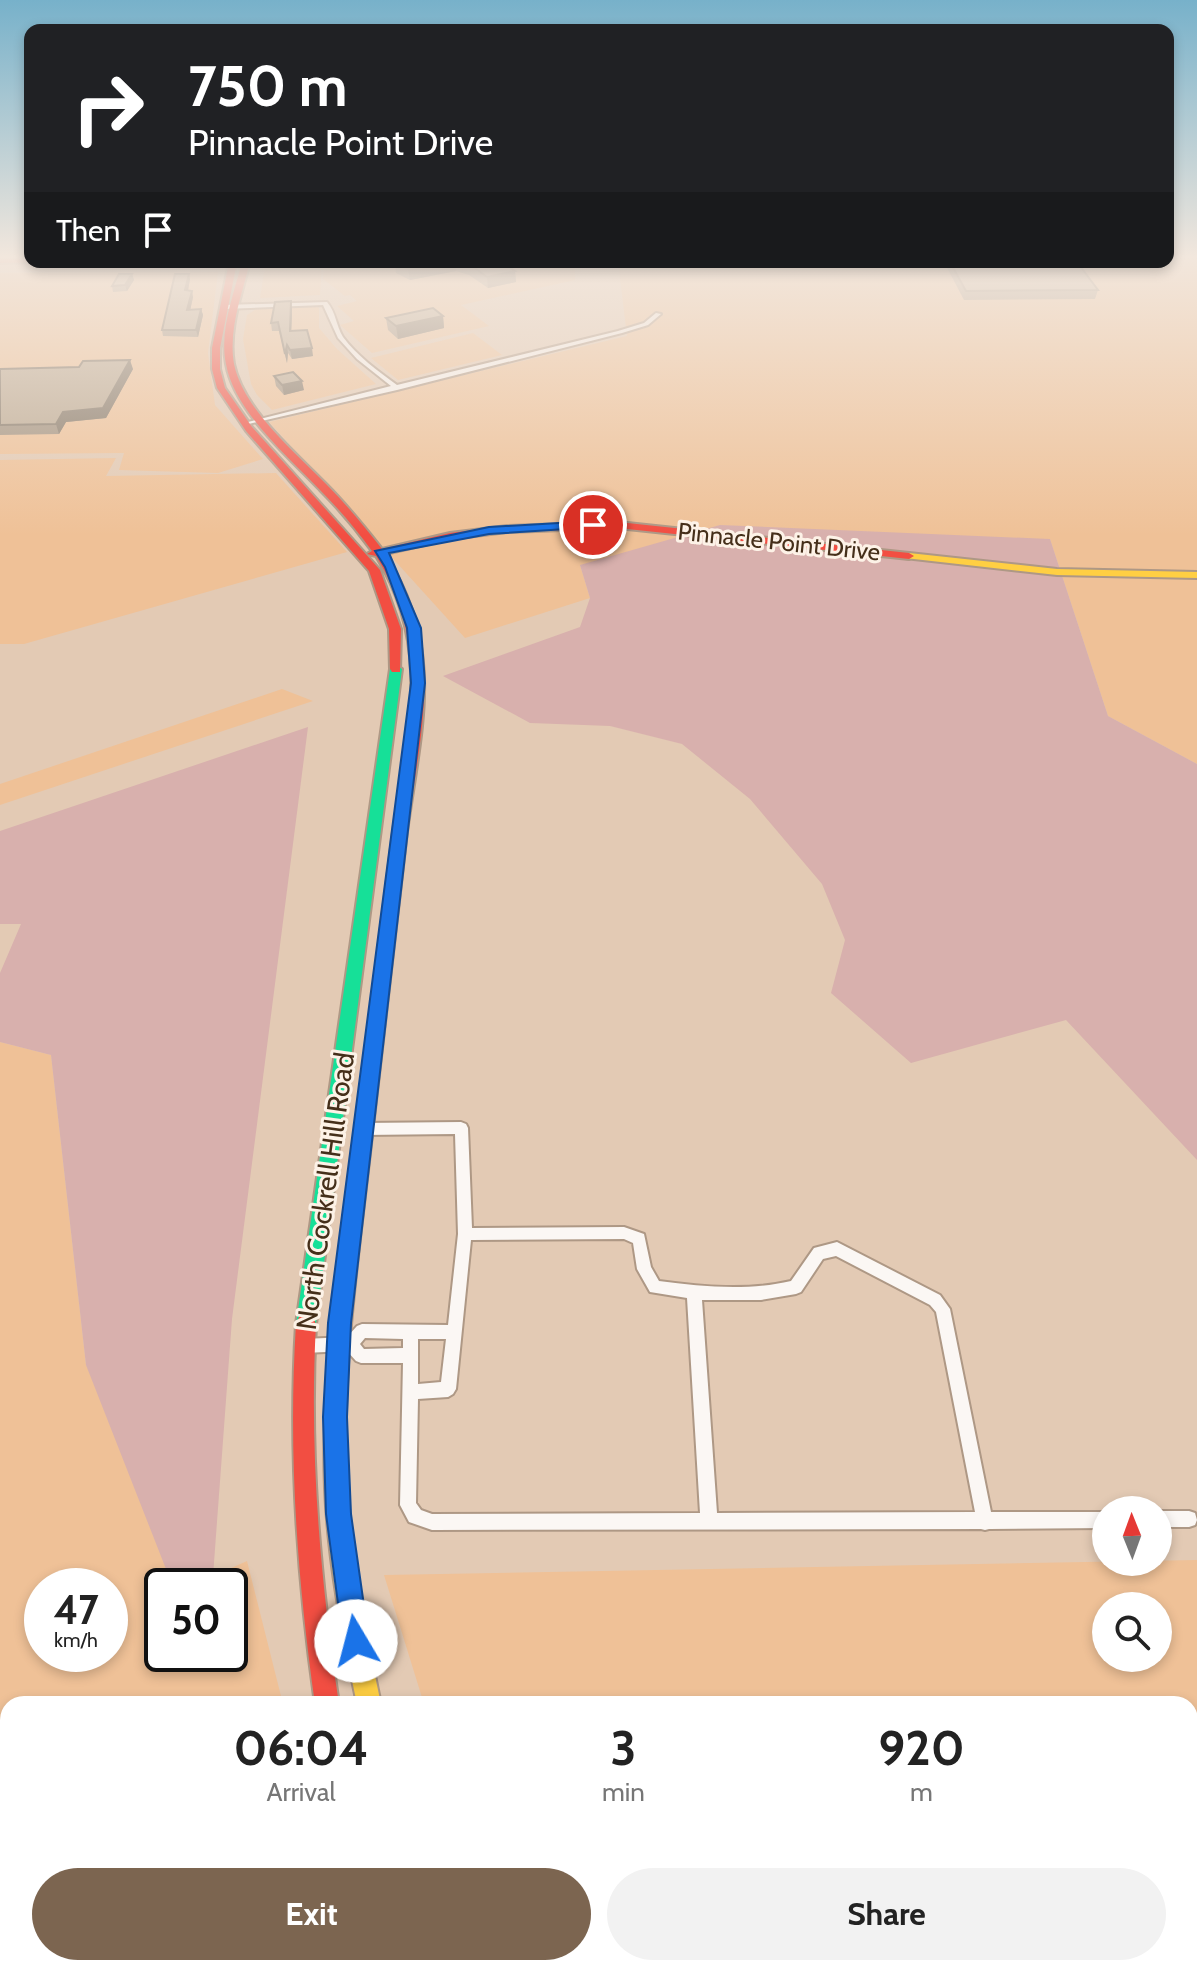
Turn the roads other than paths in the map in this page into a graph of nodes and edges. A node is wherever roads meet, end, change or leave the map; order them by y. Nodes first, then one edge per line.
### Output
1 (224, 351) edge
2 (354, 351) edge
3 (544, 351) edge
4 (397, 388) junction
5 (253, 422) junction
6 (381, 551) junction
7 (363, 556) junction
8 (1197, 575) edge
9 (363, 1129) junction
10 (465, 1234) junction
11 (694, 1292) junction
12 (411, 1331) junction
13 (454, 1332) junction
14 (344, 1344) junction
15 (304, 1346) junction
16 (410, 1355) junction
17 (409, 1392) junction
18 (1172, 1519) edge
19 (1189, 1519) dead end
20 (1092, 1520) edge
21 (709, 1521) junction
22 (985, 1522) junction
23 (326, 1696) edge
24 (367, 1696) edge

1 - 5 main road, North Cockrell Hill Road
2 - 4 street
3 - 4 street
4 - 5 street
5 - 6 main road, North Cockrell Hill Road
5 - 7 main road, North Cockrell Hill Road
6 - 7 main road, Pinnacle Point Drive
6 - 8 main road, Pinnacle Point Drive
6 - 9 main road, North Cockrell Hill Road
7 - 15 main road, North Cockrell Hill Road
9 - 10 street
9 - 14 main road, North Cockrell Hill Road
10 - 11 street
10 - 13 street
11 - 21 street
11 - 22 street
12 - 13 street
12 - 14 street
12 - 16 street
13 - 17 street
14 - 15 street
14 - 16 street
14 - 24 main road, North Cockrell Hill Road
15 - 23 main road, North Cockrell Hill Road
16 - 17 street
17 - 21 street
18 - 19 street
20 - 22 street
21 - 22 street

